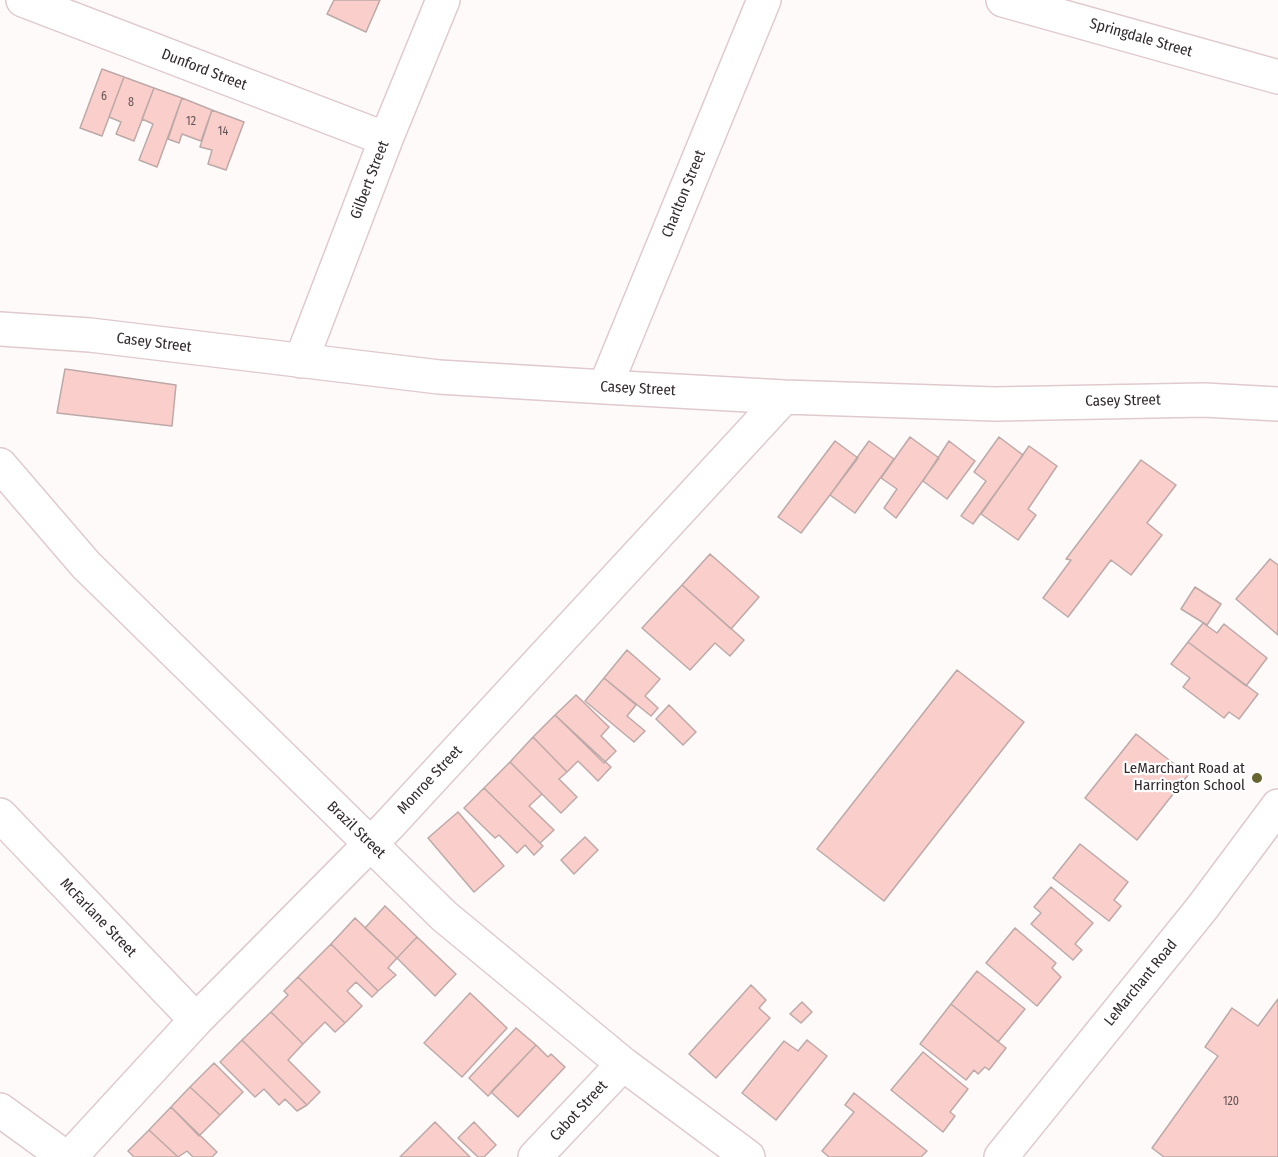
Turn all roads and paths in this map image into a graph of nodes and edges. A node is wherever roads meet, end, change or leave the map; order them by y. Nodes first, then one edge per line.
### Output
1 (23, 0) edge
2 (443, 0) edge
3 (764, 0) edge
4 (1003, 0) edge
5 (1278, 77) edge
6 (386, 139) junction
7 (0, 329) edge
8 (302, 361) junction
9 (604, 387) junction
10 (784, 397) junction
11 (1278, 404) edge
12 (0, 465) edge
13 (1278, 806) edge
14 (0, 815) edge
15 (370, 844) junction
16 (196, 1020) junction
17 (622, 1064) junction
18 (0, 1110) edge
19 (65, 1157) edge
20 (70, 1157) edge
21 (535, 1157) edge
22 (748, 1157) edge
23 (1001, 1157) edge

1 - 6 street, Dunford Street
2 - 6 street, Gilbert Street
3 - 9 street, Charlton Street
4 - 5 street, Springdale Street
6 - 8 street, Gilbert Street
7 - 8 street, Casey Street
8 - 9 street, Casey Street
9 - 10 street, Casey Street
10 - 11 street, Casey Street
10 - 15 street, Monroe Street
12 - 15 street, Brazil Street
13 - 23 street, LeMarchant Road
14 - 16 street, McFarlane Street
15 - 16 street, Monroe Street
15 - 17 street, Brazil Street
16 - 20 street, Monroe Street
17 - 21 street, Cabot Street
17 - 22 street, Brazil Street
18 - 19 street

